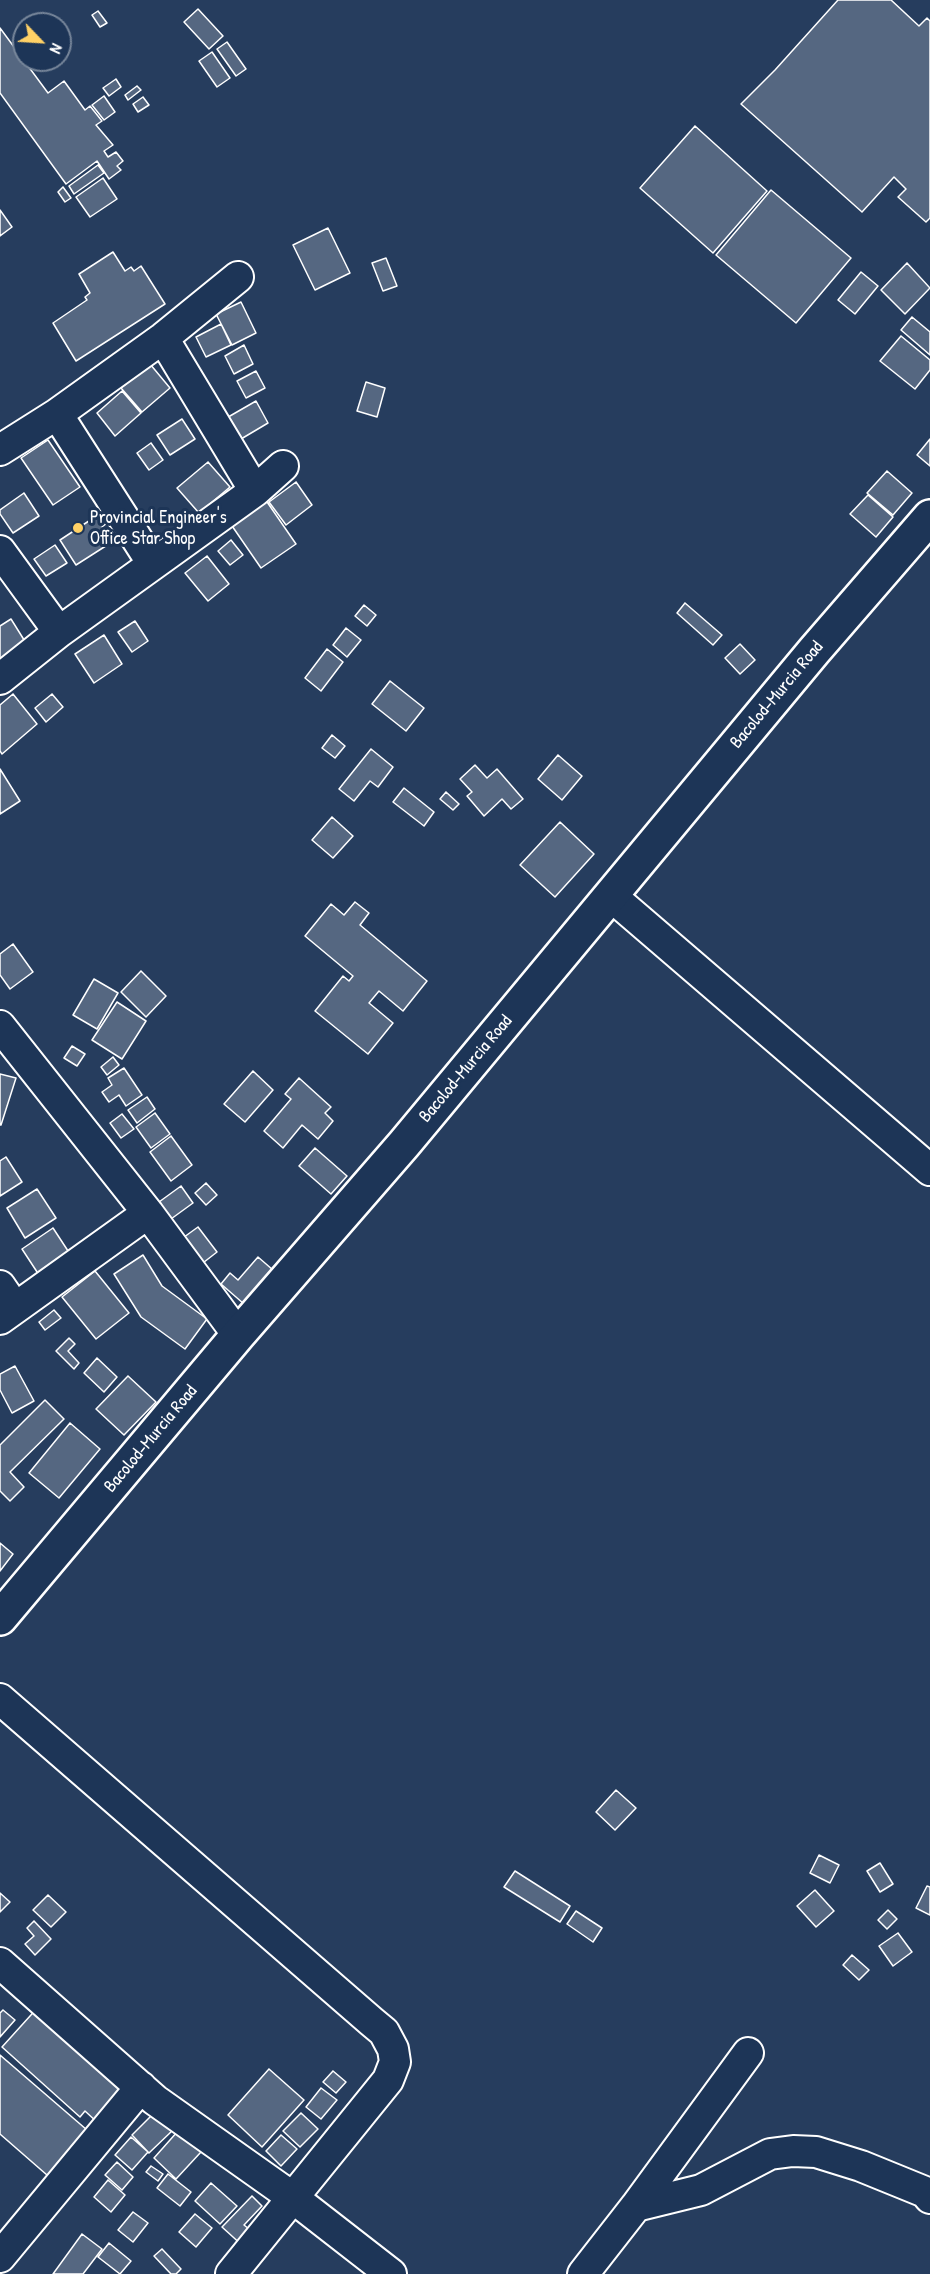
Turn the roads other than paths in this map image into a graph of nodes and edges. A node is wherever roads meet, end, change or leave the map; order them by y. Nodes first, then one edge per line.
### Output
1 (238, 277) dead end
2 (163, 338) junction
3 (57, 414) junction
4 (0, 450) edge
5 (283, 466) dead end
6 (255, 491) junction
7 (930, 517) edge
8 (0, 551) edge
9 (153, 564) junction
10 (59, 632) junction
11 (0, 679) edge
12 (610, 895) junction
13 (0, 1026) edge
14 (930, 1170) edge
15 (148, 1213) junction
16 (5, 1304) edge
17 (238, 1335) junction
18 (0, 1618) edge
19 (0, 1699) edge
20 (0, 1963) edge
21 (748, 2053) dead end
22 (141, 2087) junction
23 (928, 2193) edge
24 (292, 2198) junction
25 (636, 2206) junction
26 (0, 2258) edge
27 (231, 2274) edge
28 (391, 2274) edge
29 (583, 2274) edge

1 - 2 street
2 - 3 street
2 - 6 street
3 - 4 street
3 - 9 street
5 - 6 street
6 - 9 street
7 - 12 main road, Bacolod-Murcia Road
8 - 10 street
9 - 10 street
10 - 11 street
12 - 14 street
12 - 17 main road, Bacolod-Murcia Road
13 - 15 street
15 - 16 street
15 - 17 street
17 - 18 main road, Bacolod-Murcia Road
19 - 24 street
20 - 22 street
21 - 25 street
22 - 24 street
22 - 26 street
23 - 25 street
24 - 27 street
24 - 28 street
25 - 29 street

